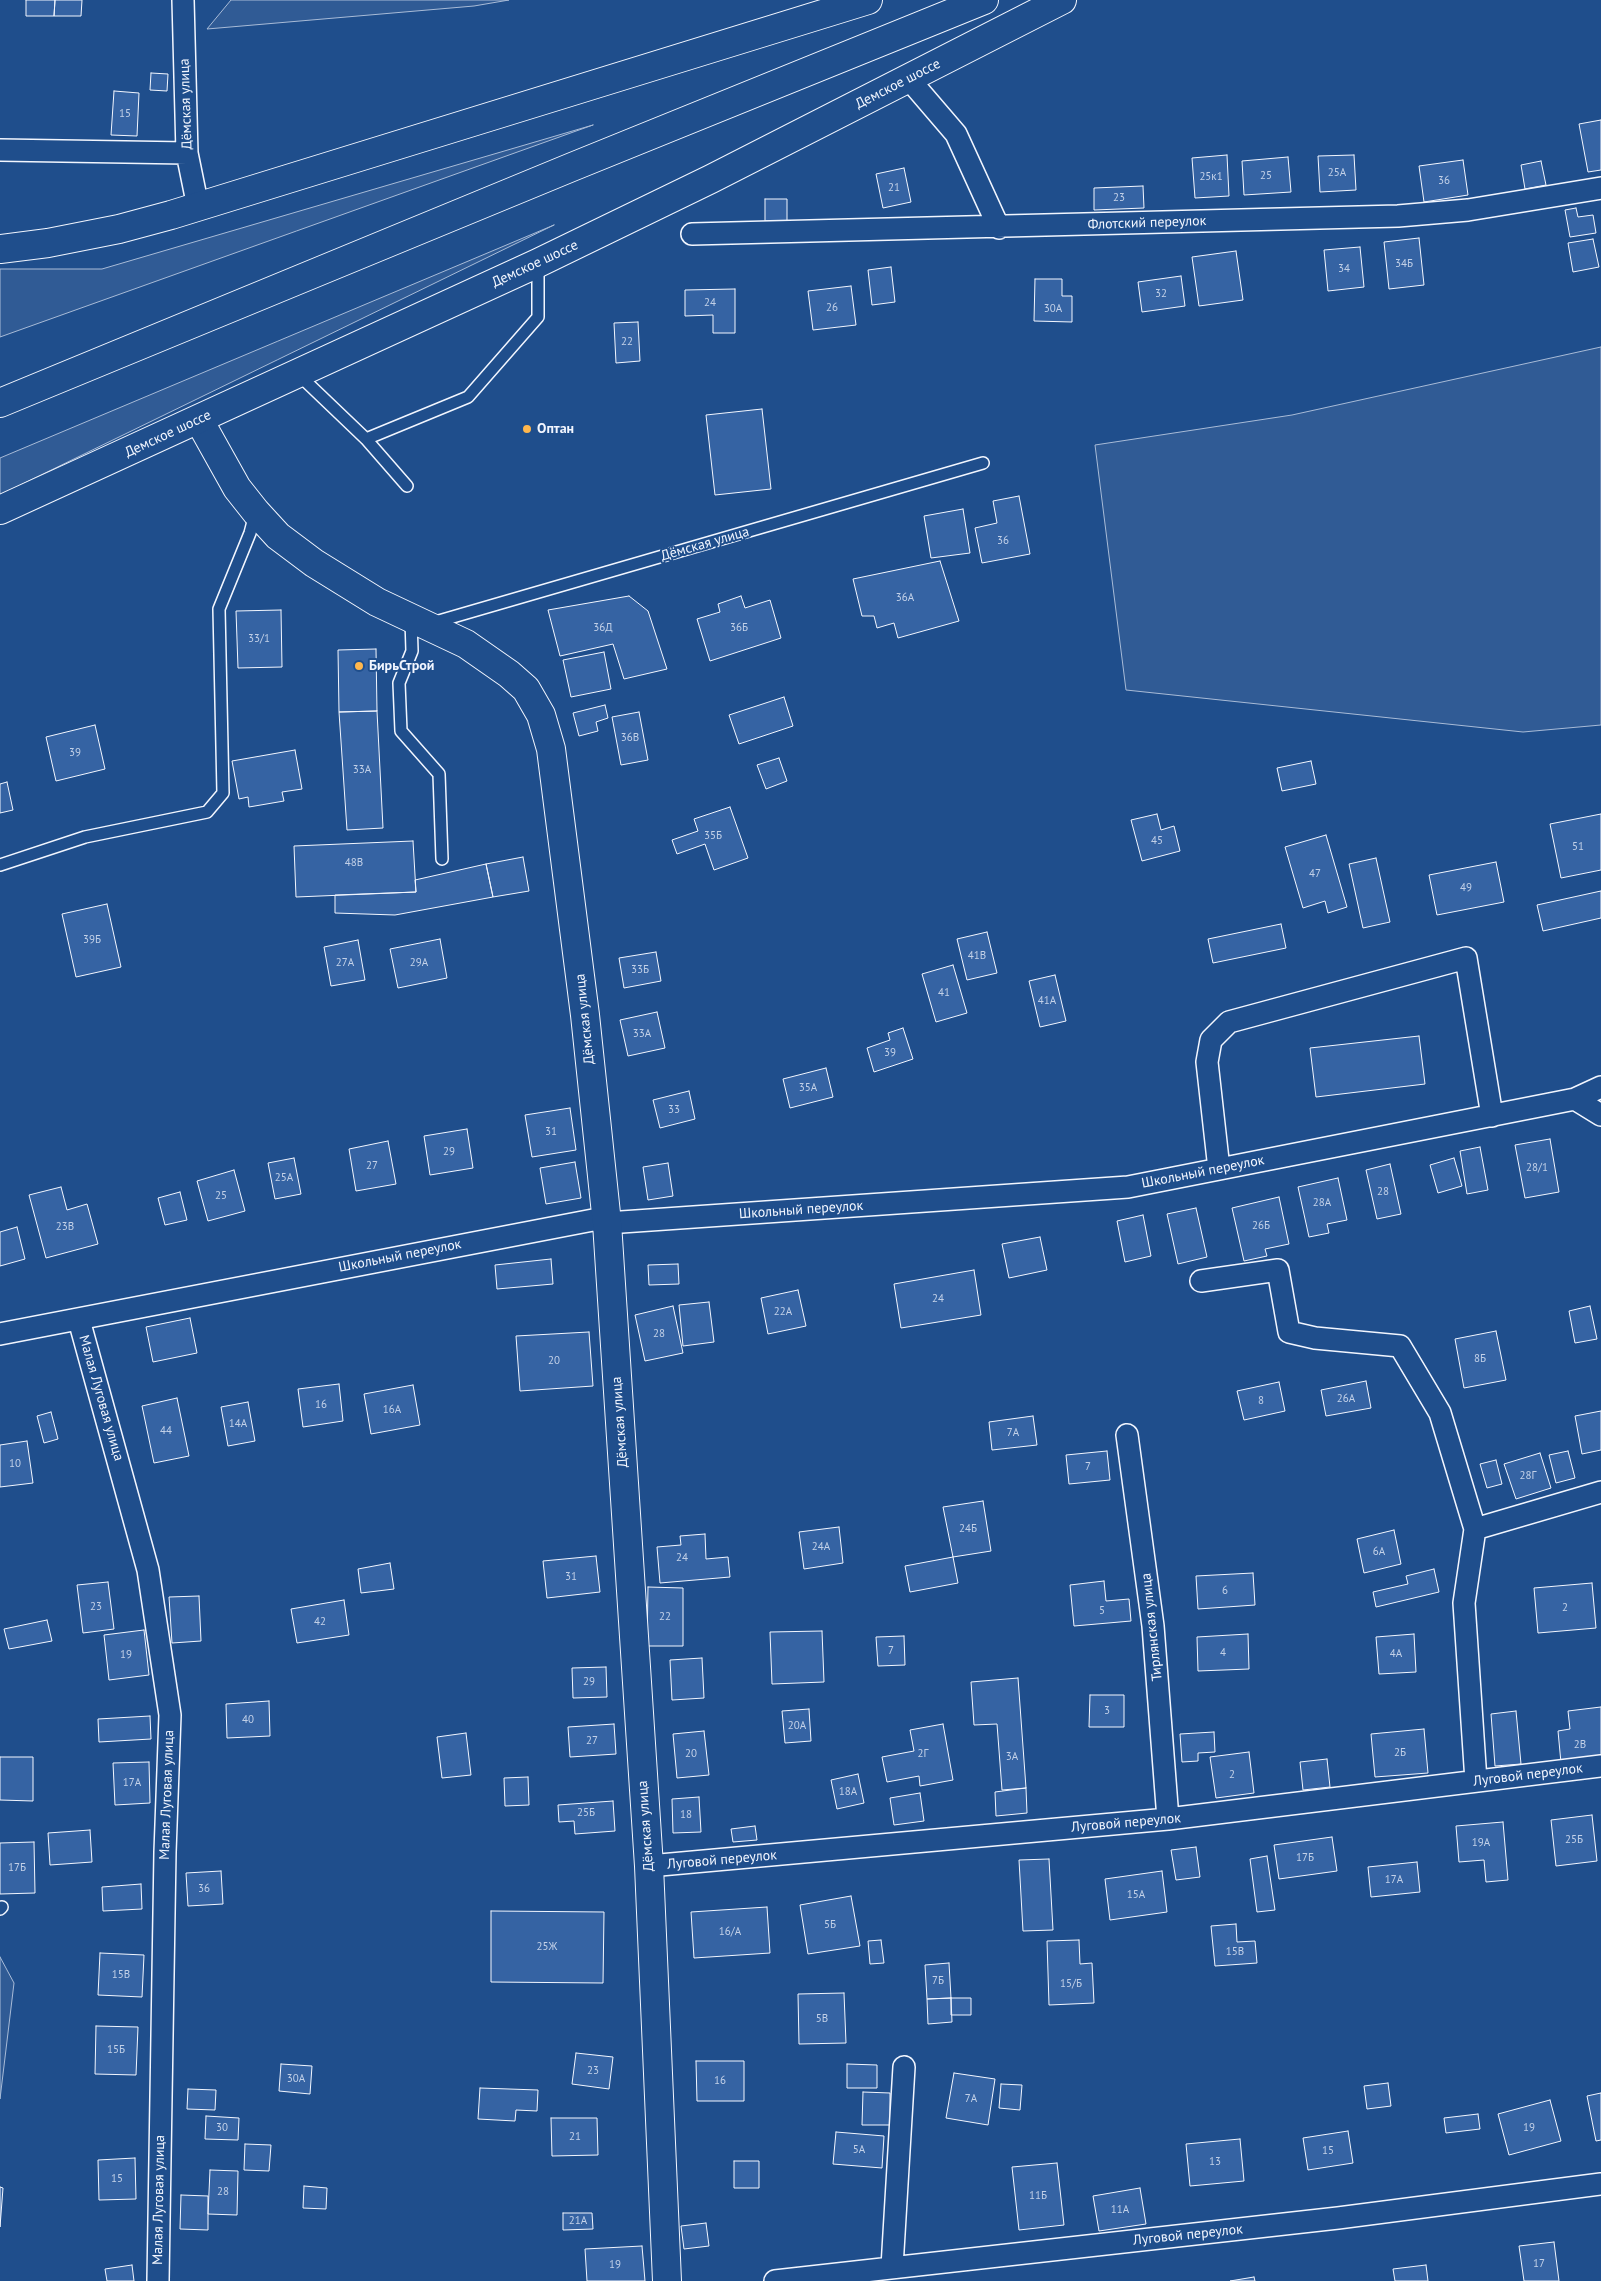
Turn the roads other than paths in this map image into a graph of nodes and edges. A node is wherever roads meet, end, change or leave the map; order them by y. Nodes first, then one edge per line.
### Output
1 (183, 0) edge
2 (868, 0) edge
3 (984, 0) edge
4 (1062, 0) edge
5 (908, 78) junction
6 (0, 150) edge
7 (187, 153) junction
8 (1601, 188) edge
9 (198, 207) junction
10 (999, 228) junction
11 (692, 234) dead end
12 (0, 249) edge
13 (538, 263) junction
14 (298, 374) junction
15 (0, 403) edge
16 (199, 420) junction
17 (366, 439) junction
18 (983, 463) dead end
19 (407, 486) dead end
20 (0, 510) edge
21 (256, 512) junction
22 (420, 622) junction
23 (442, 859) dead end
24 (0, 866) edge
25 (1601, 1086) edge
26 (1575, 1099) junction
27 (1492, 1116) junction
28 (1601, 1116) edge
29 (1219, 1169) junction
30 (607, 1223) junction
31 (1201, 1281) dead end
32 (79, 1320) junction
33 (0, 1334) edge
34 (1127, 1435) dead end
35 (1601, 1492) edge
36 (1475, 1529) junction
37 (1601, 1766) edge
38 (1476, 1781) junction
39 (1168, 1819) junction
40 (649, 1866) junction
41 (904, 2067) dead end
42 (1601, 2184) edge
43 (892, 2267) junction
44 (158, 2281) edge
45 (667, 2281) edge
46 (775, 2281) edge

1 - 7 street, Дёмская улица
2 - 9 main road
3 - 15 main road
4 - 5 main road, Демское шоссе
5 - 10 street
5 - 13 main road, Демское шоссе
6 - 7 street
7 - 9 street, Дёмская улица
8 - 10 street, Флотский переулок
9 - 12 main road
10 - 11 street, Флотский переулок
13 - 14 main road, Демское шоссе
13 - 17 lane
14 - 16 main road, Демское шоссе
14 - 17 lane
16 - 20 main road, Демское шоссе
16 - 21 main road, Дёмская улица
17 - 19 lane
18 - 22 lane, Дёмская улица
21 - 22 main road, Дёмская улица
21 - 24 lane
22 - 23 lane
22 - 30 main road, Дёмская улица
25 - 26 street, Школьный переулок
26 - 27 street, Школьный переулок
26 - 28 street
27 - 29 street, Школьный переулок
27 - 29 street
29 - 30 street, Школьный переулок
30 - 32 street, Школьный переулок
30 - 40 main road, Дёмская улица
31 - 36 street
32 - 33 street, Школьный переулок
32 - 44 street, Малая Луговая улица
34 - 39 street, Тирлянская улица
35 - 36 street
36 - 38 street
37 - 38 street, Луговой переулок
38 - 39 street, Луговой переулок
39 - 40 street, Луговой переулок
40 - 45 main road, Дёмская улица
41 - 43 street
42 - 43 street, Луговой переулок
43 - 46 street, Луговой переулок

